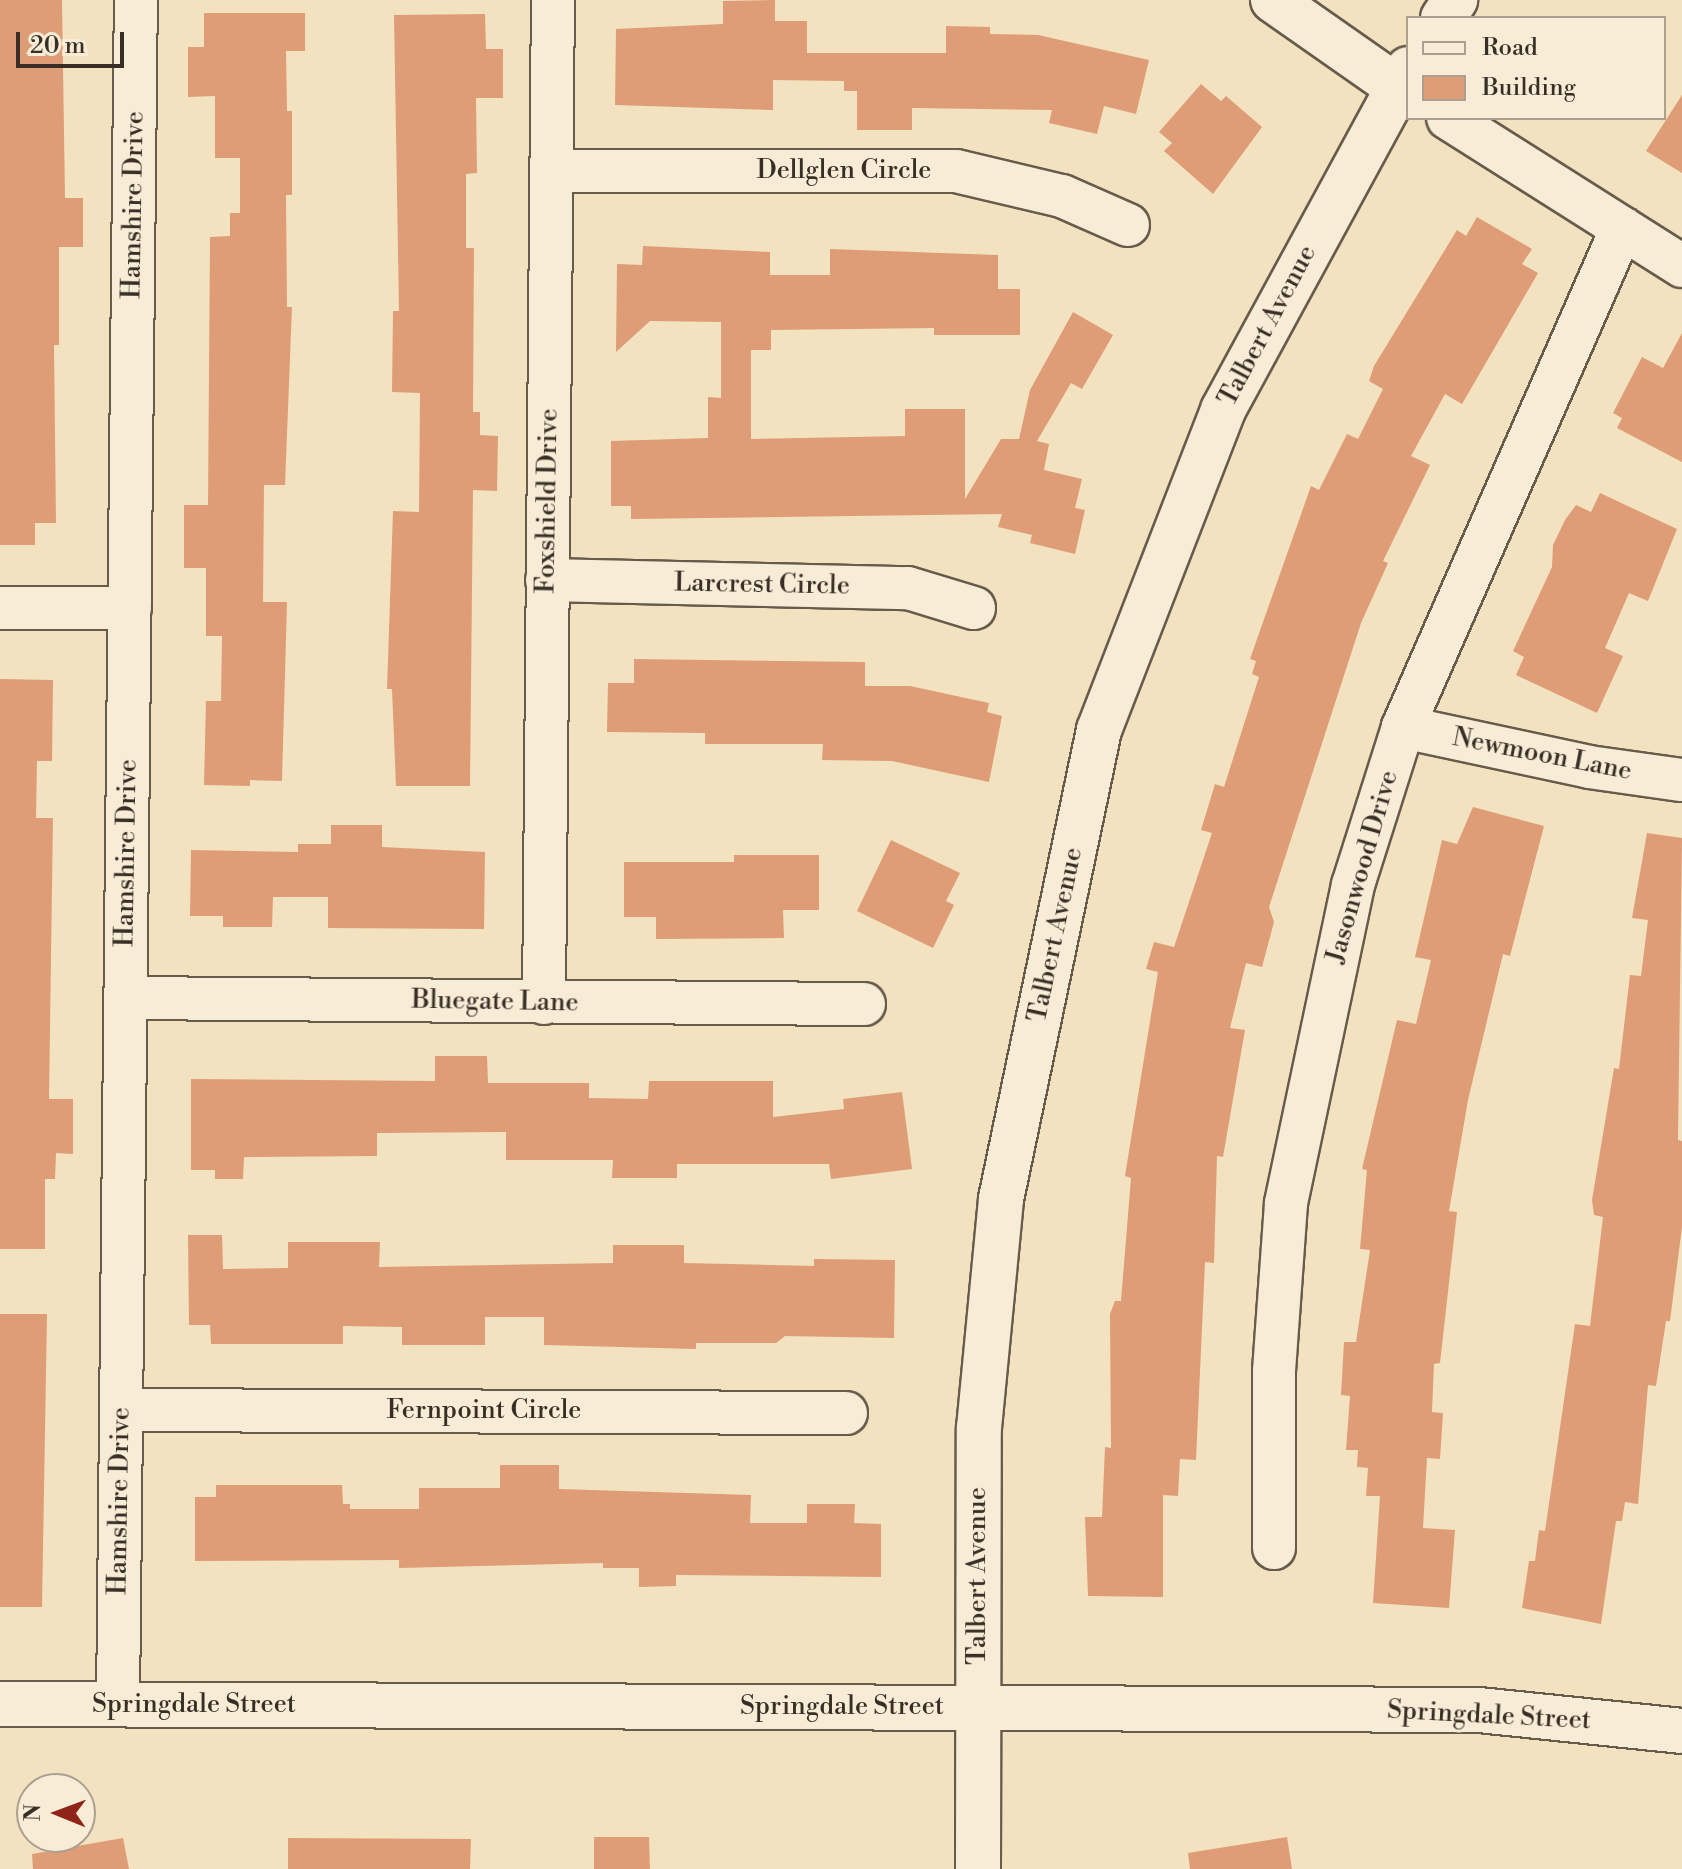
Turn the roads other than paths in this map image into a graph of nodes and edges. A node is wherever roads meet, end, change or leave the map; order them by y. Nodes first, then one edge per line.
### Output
1 (136, 0) edge
2 (553, 0) edge
3 (1273, 0) edge
4 (1404, 82) edge
5 (1451, 120) edge
6 (551, 171) junction
7 (1128, 225) dead end
8 (1622, 228) junction
9 (1682, 266) edge
10 (547, 580) junction
11 (0, 608) edge
12 (130, 608) junction
13 (974, 608) dead end
14 (1403, 727) junction
15 (1682, 780) edge
16 (126, 998) junction
17 (544, 1003) junction
18 (864, 1004) dead end
19 (121, 1410) junction
20 (846, 1413) dead end
21 (1274, 1548) dead end
22 (0, 1704) edge
23 (118, 1705) junction
24 (977, 1707) junction
25 (1682, 1731) edge
26 (978, 1869) edge

1 - 12 street, Hamshire Drive
2 - 6 street, Foxshield Drive
3 - 4 street
4 - 24 street, Talbert Avenue
5 - 8 street
6 - 7 street, Dellglen Circle
6 - 10 street, Foxshield Drive
8 - 9 street
8 - 14 street, Jasonwood Drive
10 - 13 street, Larcrest Circle
10 - 17 street, Foxshield Drive
11 - 12 street
12 - 16 street, Hamshire Drive
14 - 15 street, Newmoon Lane
14 - 21 street, Jasonwood Drive
16 - 17 street, Bluegate Lane
16 - 19 street, Hamshire Drive
17 - 18 street, Bluegate Lane
19 - 20 street, Fernpoint Circle
19 - 23 street, Hamshire Drive
22 - 23 street, Springdale Street
23 - 24 street, Springdale Street
24 - 25 street, Springdale Street
24 - 26 street, Talbert Avenue

